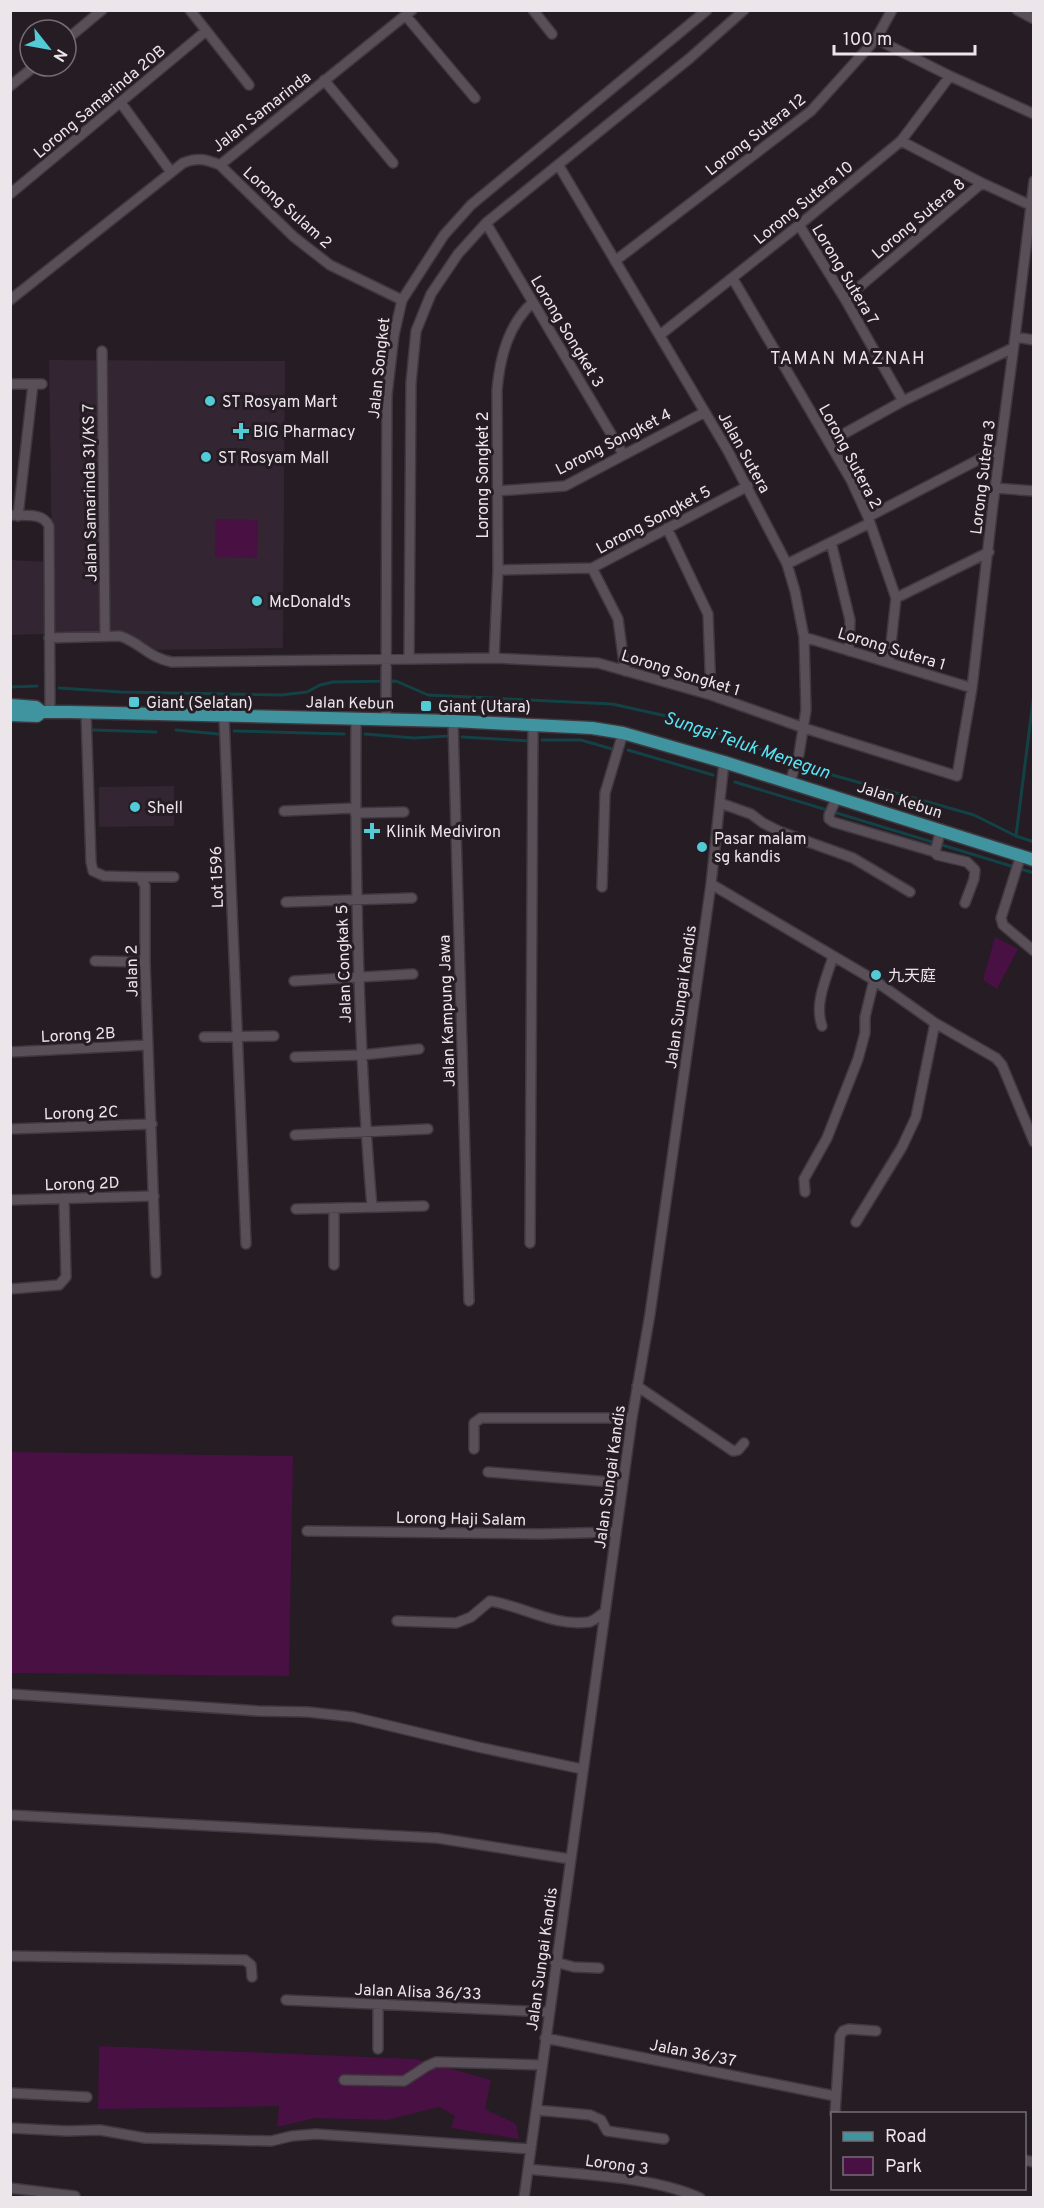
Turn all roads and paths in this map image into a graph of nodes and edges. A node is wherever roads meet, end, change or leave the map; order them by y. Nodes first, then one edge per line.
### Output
1 (102, 10) edge
2 (190, 10) edge
3 (533, 10) edge
4 (707, 10) edge
5 (744, 10) edge
6 (892, 10) edge
7 (1017, 10) edge
8 (409, 13) edge
9 (1034, 19) edge
10 (78, 30) edge
11 (206, 32) junction
12 (552, 34) dead end
13 (876, 39) junction
14 (950, 76) junction
15 (324, 80) junction
16 (249, 85) dead end
17 (475, 98) dead end
18 (121, 103) junction
19 (1034, 114) edge
20 (901, 141) junction
21 (393, 163) dead end
22 (220, 165) junction
23 (559, 166) junction
24 (171, 172) junction
25 (982, 183) junction
26 (1033, 186) edge
27 (10, 194) edge
28 (1030, 205) junction
29 (486, 223) junction
30 (799, 225) junction
31 (615, 261) junction
32 (733, 279) junction
33 (845, 299) junction
34 (10, 300) edge
35 (402, 300) junction
36 (533, 302) junction
37 (660, 335) junction
38 (1015, 337) junction
39 (1034, 340) edge
40 (1013, 348) junction
41 (102, 351) dead end
42 (10, 384) edge
43 (903, 401) junction
44 (705, 412) junction
45 (829, 442) junction
46 (999, 449) junction
47 (623, 454) junction
48 (748, 486) junction
49 (995, 488) junction
50 (497, 491) junction
51 (1034, 491) edge
52 (14, 516) edge
53 (869, 520) junction
54 (667, 528) junction
55 (831, 542) junction
56 (988, 552) junction
57 (786, 564) junction
58 (592, 568) junction
59 (498, 570) junction
60 (896, 598) junction
61 (105, 635) junction
62 (804, 637) junction
63 (49, 638) junction
64 (849, 651) junction
65 (494, 658) junction
66 (386, 659) junction
67 (410, 659) junction
68 (889, 662) junction
69 (625, 671) junction
70 (972, 688) junction
71 (711, 695) junction
72 (10, 705) edge
73 (46, 712) junction
74 (86, 712) junction
75 (10, 715) edge
76 (224, 716) junction
77 (356, 719) junction
78 (386, 720) junction
79 (453, 721) junction
80 (532, 725) junction
81 (804, 728) junction
82 (623, 733) junction
83 (724, 762) junction
84 (957, 776) joint
85 (790, 782) junction
86 (837, 797) junction
87 (720, 803) junction
88 (284, 811) dead end
89 (355, 811) junction
90 (404, 812) dead end
91 (937, 842) junction
92 (1034, 860) edge
93 (1017, 864) junction
94 (140, 877) junction
95 (174, 877) dead end
96 (711, 884) junction
97 (602, 887) dead end
98 (910, 892) dead end
99 (412, 898) dead end
100 (356, 899) junction
101 (286, 902) dead end
102 (965, 903) dead end
103 (1034, 951) edge
104 (833, 957) junction
105 (95, 961) dead end
106 (145, 962) junction
107 (413, 974) dead end
108 (358, 976) junction
109 (874, 980) junction
110 (294, 981) dead end
111 (935, 1023) junction
112 (822, 1026) dead end
113 (237, 1036) junction
114 (274, 1036) dead end
115 (204, 1037) dead end
116 (148, 1046) junction
117 (419, 1049) dead end
118 (10, 1052) edge
119 (362, 1055) junction
120 (294, 1057) dead end
121 (152, 1124) junction
122 (10, 1129) edge
123 (428, 1129) dead end
124 (366, 1132) junction
125 (295, 1135) dead end
126 (1034, 1142) edge
127 (805, 1192) dead end
128 (154, 1196) junction
129 (64, 1198) junction
130 (10, 1200) edge
131 (424, 1206) dead end
132 (372, 1207) junction
133 (296, 1209) dead end
134 (334, 1209) junction
135 (856, 1222) dead end
136 (530, 1243) dead end
137 (246, 1244) dead end
138 (334, 1265) dead end
139 (156, 1273) dead end
140 (10, 1289) edge
141 (469, 1301) dead end
142 (637, 1386) junction
143 (632, 1418) junction
144 (744, 1443) dead end
145 (474, 1449) dead end
146 (488, 1472) dead end
147 (623, 1483) junction
148 (307, 1532) dead end
149 (616, 1532) junction
150 (605, 1611) junction
151 (397, 1621) dead end
152 (10, 1694) edge
153 (582, 1769) junction
154 (10, 1815) edge
155 (570, 1859) junction
156 (10, 1956) edge
157 (555, 1962) junction
158 (599, 1968) dead end
159 (252, 1977) dead end
160 (286, 2000) dead end
161 (378, 2004) junction
162 (548, 2012) junction
163 (876, 2031) dead end
164 (545, 2038) junction
165 (378, 2049) dead end
166 (542, 2065) junction
167 (344, 2080) dead end
168 (10, 2093) edge
169 (835, 2096) junction
170 (87, 2097) dead end
171 (536, 2110) junction
172 (835, 2112) edge
173 (10, 2128) edge
174 (664, 2139) dead end
175 (531, 2149) junction
176 (528, 2169) junction
177 (10, 2188) edge
178 (75, 2196) dead end
179 (524, 2198) edge
180 (700, 2198) edge

1 - 10 street
2 - 11 street
3 - 12 street
4 - 35 street, Jalan Songket
5 - 23 street, Jalan Songket
6 - 13 street, Lorong Sutera 12
7 - 9 street
8 - 15 street, Jalan Samarinda
8 - 17 street
11 - 16 street
11 - 18 street, Lorong Samarinda 20B
13 - 14 street
13 - 31 street, Lorong Sutera 12
14 - 19 street
14 - 20 street, Lorong Sutera 10
15 - 21 street
15 - 22 street, Jalan Samarinda
18 - 24 street
18 - 27 street, Lorong Samarinda 20B
20 - 25 street
20 - 30 street, Lorong Sutera 10
22 - 24 street, Jalan Samarinda
22 - 35 street, Lorong Sulam 2
23 - 29 street, Jalan Songket
23 - 31 street, Jalan Sutera
24 - 34 street, Jalan Samarinda
25 - 28 street
25 - 33 street, Lorong Sutera 8
26 - 28 street, Lorong Sutera 3
28 - 38 street, Lorong Sutera 3
29 - 36 street, Lorong Songket 3
29 - 67 street, Jalan Songket
30 - 32 street, Lorong Sutera 10
30 - 33 street, Lorong Sutera 7
31 - 37 street, Jalan Sutera
32 - 37 street, Lorong Sutera 10
32 - 45 street, Lorong Sutera 2
33 - 43 street, Lorong Sutera 7
35 - 66 street, Jalan Songket
36 - 47 street, Lorong Songket 3
36 - 50 street, Lorong Songket 2
37 - 44 street, Jalan Sutera
38 - 39 street
38 - 40 street, Lorong Sutera 3
40 - 43 street
40 - 46 street, Lorong Sutera 3
41 - 61 street, Jalan Samarinda 31/KS 7
42 - 52 street
43 - 45 street
44 - 47 street, Lorong Songket 4
44 - 48 street, Jalan Sutera
45 - 53 street, Lorong Sutera 2
46 - 49 street, Lorong Sutera 3
46 - 53 street
47 - 50 street, Lorong Songket 4
48 - 54 street, Lorong Songket 5
48 - 57 street, Jalan Sutera
49 - 51 street
49 - 56 street, Lorong Sutera 3
50 - 59 street, Lorong Songket 2
52 - 63 street
53 - 55 street
53 - 60 street, Lorong Sutera 2
54 - 58 street, Lorong Songket 5
54 - 71 street
55 - 57 street
55 - 64 street
56 - 60 street
56 - 70 street, Lorong Sutera 3
57 - 62 street, Jalan Sutera
58 - 59 street, Lorong Songket 5
58 - 69 street
59 - 65 street, Lorong Songket 2
60 - 68 street, Lorong Sutera 2
61 - 63 street, Lorong Songket 1
61 - 66 street, Lorong Songket 1
62 - 64 street, Lorong Sutera 1
62 - 81 street, Jalan Sutera
63 - 73 street
64 - 68 street, Lorong Sutera 1
65 - 67 street, Lorong Songket 1
65 - 69 street, Lorong Songket 1
66 - 67 street, Lorong Songket 1
66 - 78 street, Jalan Songket
68 - 70 street, Lorong Sutera 1
69 - 71 street, Lorong Songket 1
70 - 84 street, Lorong Sutera 3
71 - 81 street, Lorong Songket 1
72 - 73 main road, Jalan Kebun
73 - 74 main road, Jalan Kebun
73 - 75 main road, Jalan Kebun
74 - 76 main road, Jalan Kebun
74 - 94 street
76 - 77 main road, Jalan Kebun
76 - 113 street, Lot 1596
77 - 78 main road, Jalan Kebun
77 - 89 street, Jalan Congkak 5
78 - 79 main road, Jalan Kebun
79 - 80 main road, Jalan Kebun
79 - 141 street, Jalan Kampung Jawa
80 - 82 main road, Jalan Kebun
80 - 136 street
81 - 84 street, Lorong Songket 1
81 - 85 street, Jalan Sutera
82 - 83 main road, Jalan Kebun
82 - 97 street
83 - 85 main road, Jalan Kebun
83 - 87 street, Jalan Sungai Kandis
85 - 86 main road, Jalan Kebun
86 - 91 main road, Jalan Kebun
86 - 91 street
87 - 96 street, Jalan Sungai Kandis
87 - 98 street
88 - 89 street
89 - 90 street
89 - 100 street, Jalan Congkak 5
91 - 93 main road, Jalan Kebun
91 - 102 street
92 - 93 main road, Jalan Kebun
93 - 103 street
94 - 95 street
94 - 106 street, Jalan 2
96 - 104 street
96 - 142 street, Jalan Sungai Kandis
99 - 100 street
100 - 101 street
100 - 108 street, Jalan Congkak 5
104 - 109 street
104 - 112 street
105 - 106 street
106 - 116 street, Jalan 2
107 - 108 street
108 - 110 street
108 - 119 street, Jalan Congkak 5
109 - 111 street
109 - 127 street
111 - 126 street
111 - 135 street
113 - 114 street
113 - 115 street
113 - 137 street, Lot 1596
116 - 118 street, Lorong 2B
116 - 121 street, Jalan 2
117 - 119 street
119 - 120 street
119 - 124 street, Jalan Congkak 5
121 - 122 street, Lorong 2C
121 - 128 street, Jalan 2
123 - 124 street
124 - 125 street
124 - 132 street, Jalan Congkak 5
128 - 129 street, Lorong 2D
128 - 139 street, Jalan 2
129 - 130 street, Lorong 2D
129 - 140 street
131 - 132 street
132 - 134 street
133 - 134 street
134 - 138 street
142 - 143 street, Jalan Sungai Kandis
142 - 144 street
143 - 145 street
143 - 147 street, Jalan Sungai Kandis
146 - 147 street
147 - 149 street, Jalan Sungai Kandis
148 - 149 street, Lorong Haji Salam
149 - 150 street, Jalan Sungai Kandis
150 - 151 street
150 - 153 street, Jalan Sungai Kandis
152 - 153 street
153 - 155 street, Jalan Sungai Kandis
154 - 155 street
155 - 157 street, Jalan Sungai Kandis
156 - 159 street
157 - 158 street
157 - 162 street, Jalan Sungai Kandis
160 - 161 street, Jalan Alisa 36/33
161 - 162 street, Jalan Alisa 36/33
161 - 165 street
162 - 164 street, Jalan Sungai Kandis
163 - 169 street
164 - 166 street, Jalan Sungai Kandis
164 - 169 street, Jalan 36/37
166 - 167 street
166 - 171 street, Jalan Sungai Kandis
168 - 170 street
169 - 172 street
171 - 174 street
171 - 175 street, Jalan Sungai Kandis
173 - 175 street
175 - 176 street, Jalan Sungai Kandis
176 - 179 street, Jalan Sungai Kandis
176 - 180 street, Lorong 3
177 - 178 street

